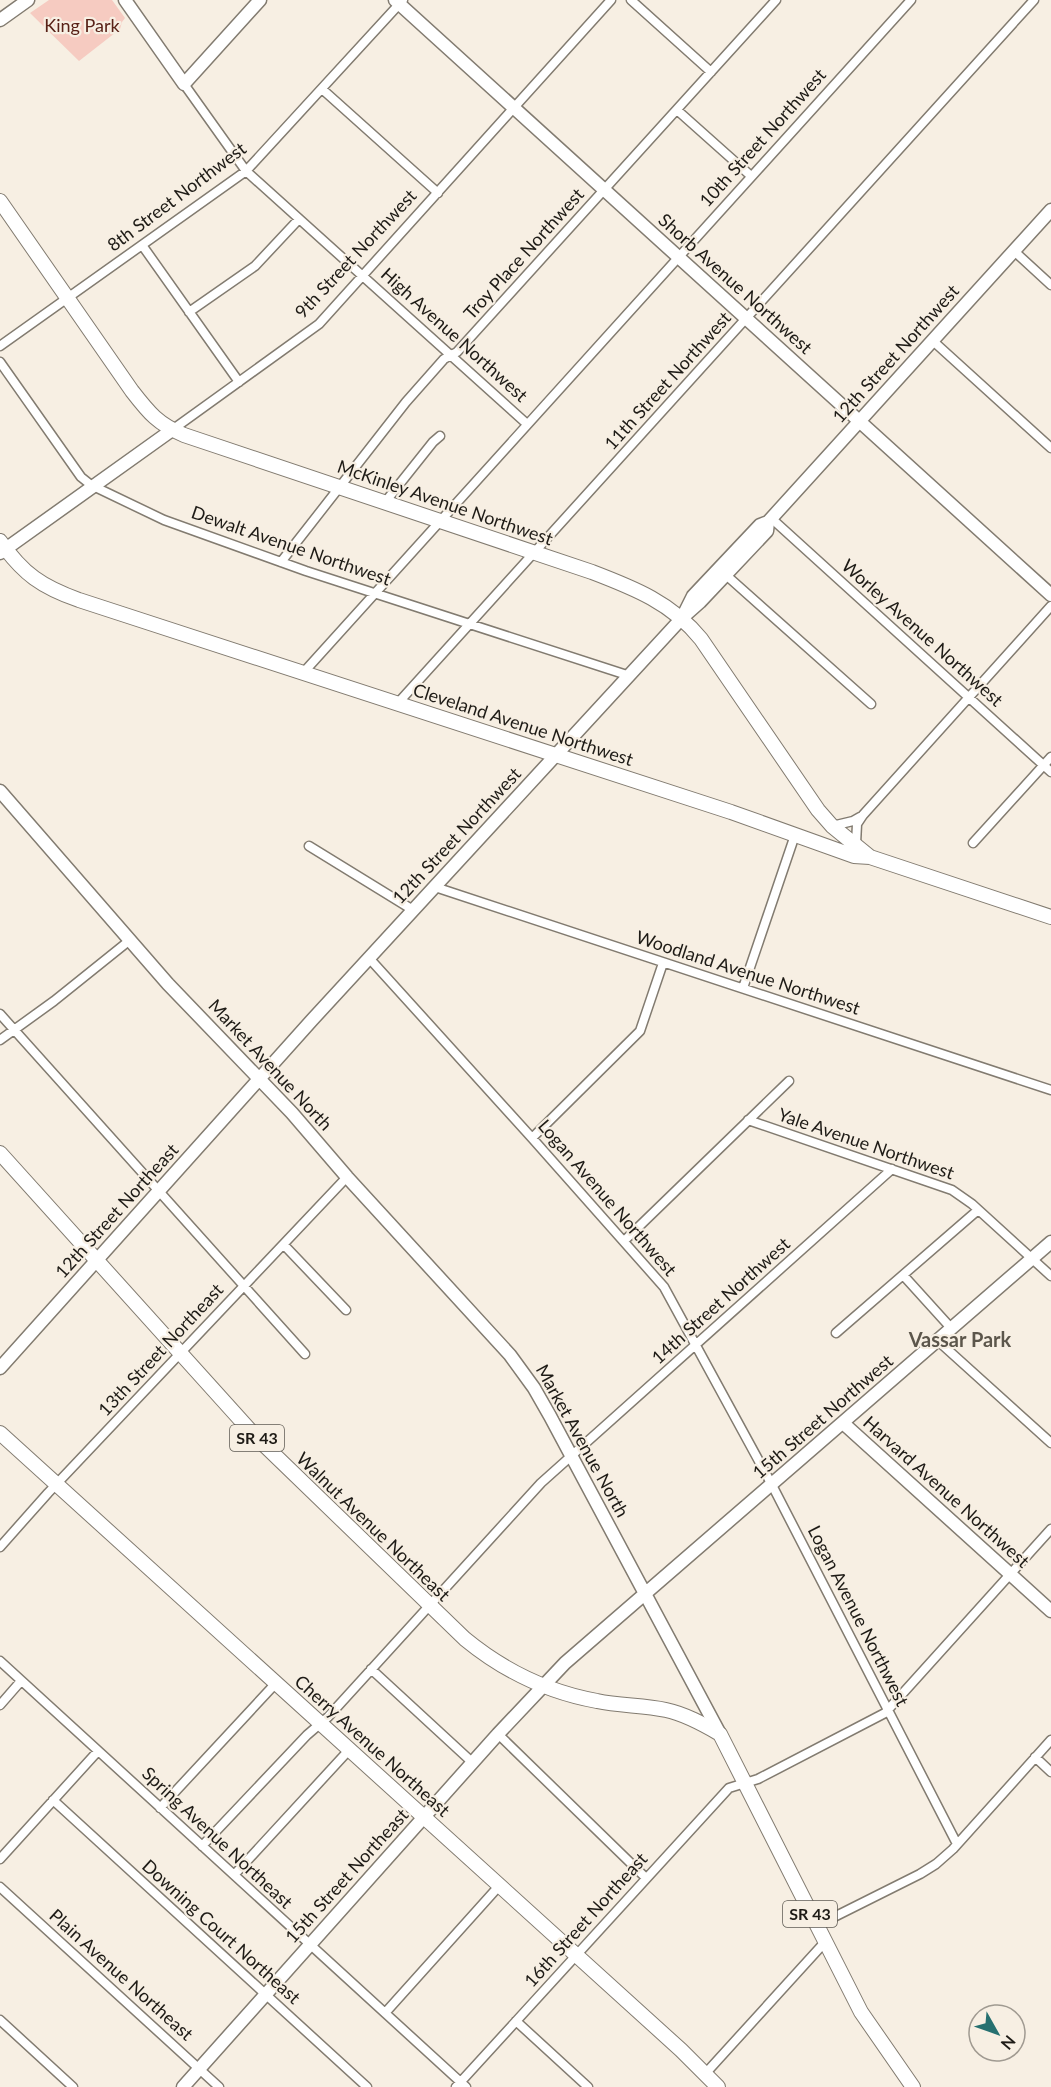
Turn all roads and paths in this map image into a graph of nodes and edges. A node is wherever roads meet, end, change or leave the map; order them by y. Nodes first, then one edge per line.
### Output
1 (28, 0) edge
2 (124, 0) edge
3 (260, 0) edge
4 (611, 0) edge
5 (631, 0) edge
6 (776, 0) edge
7 (911, 0) edge
8 (1034, 0) edge
9 (399, 1) edge
10 (0, 20) edge
11 (711, 72) junction
12 (184, 84) junction
13 (322, 89) junction
14 (514, 108) junction
15 (677, 110) junction
16 (246, 171) junction
17 (751, 177) junction
18 (604, 190) junction
19 (438, 193) junction
20 (0, 201) edge
21 (1051, 210) edge
22 (299, 219) junction
23 (142, 245) junction
24 (1014, 251) junction
25 (678, 256) junction
26 (362, 277) junction
27 (1051, 285) edge
28 (68, 298) junction
29 (189, 312) junction
30 (746, 319) junction
31 (933, 341) junction
32 (0, 346) edge
33 (450, 356) junction
34 (0, 362) edge
35 (239, 381) junction
36 (860, 420) junction
37 (527, 424) junction
38 (172, 430) junction
39 (440, 436) dead end
40 (1051, 448) edge
41 (94, 486) junction
42 (339, 486) junction
43 (386, 501) junction
44 (770, 520) junction
45 (441, 521) junction
46 (2, 547) edge
47 (535, 552) junction
48 (281, 562) junction
49 (726, 575) junction
50 (375, 593) junction
51 (1051, 595) edge
52 (1051, 606) edge
53 (682, 618) junction
54 (470, 624) junction
55 (303, 673) junction
56 (630, 676) junction
57 (969, 698) junction
58 (398, 703) junction
59 (871, 705) dead end
60 (556, 755) junction
61 (1051, 757) edge
62 (1044, 765) junction
63 (1051, 772) edge
64 (0, 791) edge
65 (863, 815) junction
66 (832, 825) junction
67 (795, 835) junction
68 (973, 843) dead end
69 (856, 844) junction
70 (309, 846) dead end
71 (870, 857) junction
72 (435, 887) junction
73 (413, 910) junction
74 (1051, 917) edge
75 (130, 940) junction
76 (369, 958) junction
77 (663, 963) junction
78 (743, 988) junction
79 (0, 1014) edge
80 (14, 1030) junction
81 (0, 1040) edge
82 (259, 1078) junction
83 (789, 1081) dead end
84 (1051, 1090) edge
85 (748, 1120) junction
86 (532, 1138) junction
87 (0, 1153) edge
88 (892, 1169) junction
89 (347, 1177) junction
90 (159, 1192) junction
91 (978, 1210) junction
92 (624, 1240) junction
93 (1051, 1242) edge
94 (284, 1245) junction
95 (1031, 1258) junction
96 (96, 1261) junction
97 (903, 1275) junction
98 (1051, 1276) edge
99 (244, 1287) junction
100 (346, 1310) dead end
101 (951, 1328) junction
102 (836, 1333) dead end
103 (937, 1340) junction
104 (697, 1345) junction
105 (305, 1353) dead end
106 (180, 1355) junction
107 (0, 1368) edge
108 (843, 1423) junction
109 (0, 1433) edge
110 (1051, 1443) edge
111 (572, 1455) junction
112 (57, 1485) junction
113 (772, 1485) junction
114 (1051, 1529) edge
115 (0, 1547) edge
116 (1011, 1575) junction
117 (646, 1594) junction
118 (428, 1605) junction
119 (1051, 1611) edge
120 (0, 1662) edge
121 (371, 1669) junction
122 (21, 1681) junction
123 (276, 1683) junction
124 (541, 1686) junction
125 (0, 1705) edge
126 (888, 1711) junction
127 (320, 1723) junction
128 (498, 1734) junction
129 (720, 1734) junction
130 (1051, 1740) edge
131 (349, 1750) junction
132 (98, 1751) junction
133 (1035, 1757) junction
134 (473, 1763) junction
135 (1051, 1772) edge
136 (746, 1783) junction
137 (53, 1800) junction
138 (160, 1808) junction
139 (424, 1818) junction
140 (957, 1844) junction
141 (202, 1846) junction
142 (0, 1859) edge
143 (234, 1875) junction
144 (646, 1878) junction
145 (499, 1886) junction
146 (0, 1887) edge
147 (816, 1926) junction
148 (825, 1942) junction
149 (310, 1945) junction
150 (575, 1956) junction
151 (266, 1994) junction
152 (385, 2013) junction
153 (0, 2020) edge
154 (516, 2021) junction
155 (200, 2069) junction
156 (705, 2074) junction
157 (460, 2085) edge
158 (73, 2087) edge
159 (183, 2087) edge
160 (219, 2087) edge
161 (368, 2087) edge
162 (588, 2087) edge
163 (718, 2087) edge
164 (913, 2087) edge

1 - 10 street
2 - 12 street, High Avenue Northwest
3 - 12 street
4 - 14 street, 9th Street Northwest
5 - 11 street
6 - 11 street, Troy Place Northwest
7 - 17 street, 10th Street Northwest
8 - 30 street, 11th Street Northwest
9 - 13 street, 8th Street Northwest
9 - 14 street, Shorb Avenue Northwest
11 - 15 street, Troy Place Northwest
12 - 16 street, High Avenue Northwest
13 - 16 street, 8th Street Northwest
13 - 19 street
14 - 18 street, Shorb Avenue Northwest
14 - 19 street, 9th Street Northwest
15 - 17 street
15 - 18 street, Troy Place Northwest
16 - 22 street, High Avenue Northwest
16 - 23 street, 8th Street Northwest
17 - 25 street, 10th Street Northwest
18 - 25 street, Shorb Avenue Northwest
18 - 33 street, Troy Place Northwest
19 - 26 street, 9th Street Northwest
20 - 28 main road, McKinley Avenue Northwest
21 - 24 street, 12th Street Northwest
22 - 26 street, High Avenue Northwest
22 - 29 street
23 - 28 street, 8th Street Northwest
23 - 29 street
24 - 27 street
24 - 31 street, 12th Street Northwest
25 - 30 street, Shorb Avenue Northwest
25 - 37 street, 10th Street Northwest
26 - 33 street, High Avenue Northwest
26 - 35 street, 9th Street Northwest
28 - 32 street, 8th Street Northwest
28 - 38 main road, McKinley Avenue Northwest
29 - 35 street
30 - 36 street, Shorb Avenue Northwest
30 - 47 street, 11th Street Northwest
31 - 36 street, 12th Street Northwest
31 - 40 street
33 - 37 street, High Avenue Northwest
33 - 42 street, Troy Place Northwest
34 - 41 street, Dewalt Avenue Northwest
35 - 38 street, 9th Street Northwest
36 - 44 street, 12th Street Northwest
36 - 51 street, Shorb Avenue Northwest
37 - 45 street, 10th Street Northwest
38 - 41 street, 9th Street Northwest
38 - 42 main road, McKinley Avenue Northwest
39 - 43 street
41 - 46 street, 9th Street Northwest
41 - 48 street, Dewalt Avenue Northwest
42 - 43 main road, McKinley Avenue Northwest
42 - 48 street, Troy Place Northwest
43 - 45 main road, McKinley Avenue Northwest
44 - 49 street, 12th Street Northwest
44 - 53 street, 12th Street Northwest
44 - 57 street, Worley Avenue Northwest
45 - 47 main road, McKinley Avenue Northwest
45 - 50 street, 10th Street Northwest
46 - 55 main road, Cleveland Avenue Northwest
47 - 53 main road, McKinley Avenue Northwest
47 - 54 street, 11th Street Northwest
48 - 50 street, Dewalt Avenue Northwest
49 - 53 street, 12th Street Northwest
49 - 59 street
50 - 54 street, Dewalt Avenue Northwest
50 - 55 street, 10th Street Northwest
52 - 57 street
53 - 56 street, 12th Street Northwest
53 - 66 main road, McKinley Avenue Northwest
54 - 56 street, Dewalt Avenue Northwest
54 - 58 street, 11th Street Northwest
55 - 58 main road, Cleveland Avenue Northwest
56 - 60 street, 12th Street Northwest
57 - 62 street, Worley Avenue Northwest
57 - 65 street
58 - 60 main road, Cleveland Avenue Northwest
60 - 67 main road, Cleveland Avenue Northwest
60 - 72 street, 12th Street Northwest
61 - 62 street
62 - 63 street, Worley Avenue Northwest
62 - 68 street
64 - 75 street, Market Avenue North
65 - 66 street
65 - 69 street
66 - 69 main road, McKinley Avenue Northwest
67 - 71 main road, Cleveland Avenue Northwest
67 - 78 street
69 - 71 main road, McKinley Avenue Northwest
70 - 73 street
71 - 74 main road, Cleveland Avenue Northwest
72 - 73 street, 12th Street Northwest
72 - 77 street, Woodland Avenue Northwest
73 - 76 street, 12th Street Northwest
75 - 80 street
75 - 82 street, Market Avenue North
76 - 82 street, 12th Street Northwest
76 - 86 street, Logan Avenue Northwest
77 - 78 street, Woodland Avenue Northwest
77 - 86 street
78 - 84 street, Woodland Avenue Northwest
79 - 80 street
80 - 81 street
80 - 90 street
82 - 89 street, Market Avenue North
82 - 90 street, 12th Street Northeast
83 - 85 street
85 - 88 street, Yale Avenue Northwest
85 - 92 street
86 - 92 street, Logan Avenue Northwest
87 - 96 main road, Walnut Avenue Northeast / SR 43
88 - 91 street, Yale Avenue Northwest
88 - 104 street, 14th Street Northwest
89 - 94 street, 13th Street Northeast
89 - 111 street, Market Avenue North
90 - 96 street, 12th Street Northeast
90 - 99 street
91 - 95 street, Yale Avenue Northwest
91 - 97 street
92 - 104 street, Logan Avenue Northwest
93 - 95 street, 15th Street Northwest
94 - 99 street, 13th Street Northeast
94 - 100 street
95 - 98 street, Yale Avenue Northwest
95 - 101 street, 15th Street Northwest
96 - 106 main road, Walnut Avenue Northeast / SR 43
96 - 107 street, 12th Street Northeast
97 - 101 street
97 - 102 street
99 - 105 street
99 - 106 street, 13th Street Northeast
101 - 103 street, 15th Street Northwest
103 - 108 street, 15th Street Northwest
103 - 110 street
104 - 111 street, 14th Street Northwest
104 - 113 street, Logan Avenue Northwest
106 - 112 street, 13th Street Northeast
106 - 118 main road, Walnut Avenue Northeast / SR 43
108 - 113 street, 15th Street Northwest
108 - 116 street, Harvard Avenue Northwest
109 - 112 main road, Cherry Avenue Northeast
111 - 117 street, Market Avenue North
111 - 118 street, 14th Street Northwest
112 - 115 street, 13th Street Northeast
112 - 123 main road, Cherry Avenue Northeast
113 - 117 street, 15th Street Northwest
113 - 126 street, Logan Avenue Northwest
114 - 116 street, 16th Street Northeast
116 - 119 street, Harvard Avenue Northwest
116 - 126 street, 16th Street Northeast
117 - 124 street, 15th Street Northeast
117 - 129 street, Market Avenue North
118 - 121 street, 14th Street Northwest
118 - 124 main road, Walnut Avenue Northeast / SR 43
120 - 122 street, Spring Avenue Northeast
121 - 127 street, 14th Street Northwest
121 - 134 street
122 - 125 street
122 - 132 street, Spring Avenue Northeast
123 - 127 main road, Cherry Avenue Northeast
123 - 138 street
124 - 128 street, 15th Street Northeast
124 - 129 main road, Walnut Avenue Northeast / SR 43
126 - 136 street, 16th Street Northeast
126 - 140 street, Logan Avenue Northwest
127 - 131 main road, Cherry Avenue Northeast
127 - 141 street, 14th Street Northwest
128 - 134 street, 15th Street Northeast
128 - 144 street
129 - 136 main road, Market Avenue North / SR 43
130 - 133 street
131 - 139 main road, Cherry Avenue Northeast
131 - 143 street
132 - 137 street
132 - 138 street, Spring Avenue Northeast
133 - 135 street
133 - 140 street
134 - 139 street, 15th Street Northeast
136 - 144 street, 16th Street Northeast
136 - 147 main road, Market Avenue North / SR 43
137 - 142 street
137 - 151 street, Downing Court Northeast
138 - 141 street, Spring Avenue Northeast
139 - 145 main road, Cherry Avenue Northeast
139 - 149 street, 15th Street Northeast
140 - 147 street
141 - 143 street, Spring Avenue Northeast
143 - 149 street, Spring Avenue Northeast
144 - 150 street, 16th Street Northeast
145 - 150 main road, Cherry Avenue Northeast
145 - 152 street
146 - 155 street, Plain Avenue Northeast
147 - 148 main road, Market Avenue North / SR 43
148 - 156 street
148 - 164 main road, Market Avenue North / SR 43
149 - 151 street, 15th Street Northeast
149 - 152 street, Spring Avenue Northeast
150 - 154 street, 16th Street Northeast
150 - 156 main road, Cherry Avenue Northeast
151 - 155 street, 15th Street Northeast
151 - 161 street, Downing Court Northeast
152 - 157 street, Spring Avenue Northeast
153 - 158 street
154 - 157 street, 16th Street Northeast
154 - 162 street
155 - 159 street, 15th Street Northeast
155 - 160 street, Plain Avenue Northeast
156 - 163 main road, Cherry Avenue Northeast

